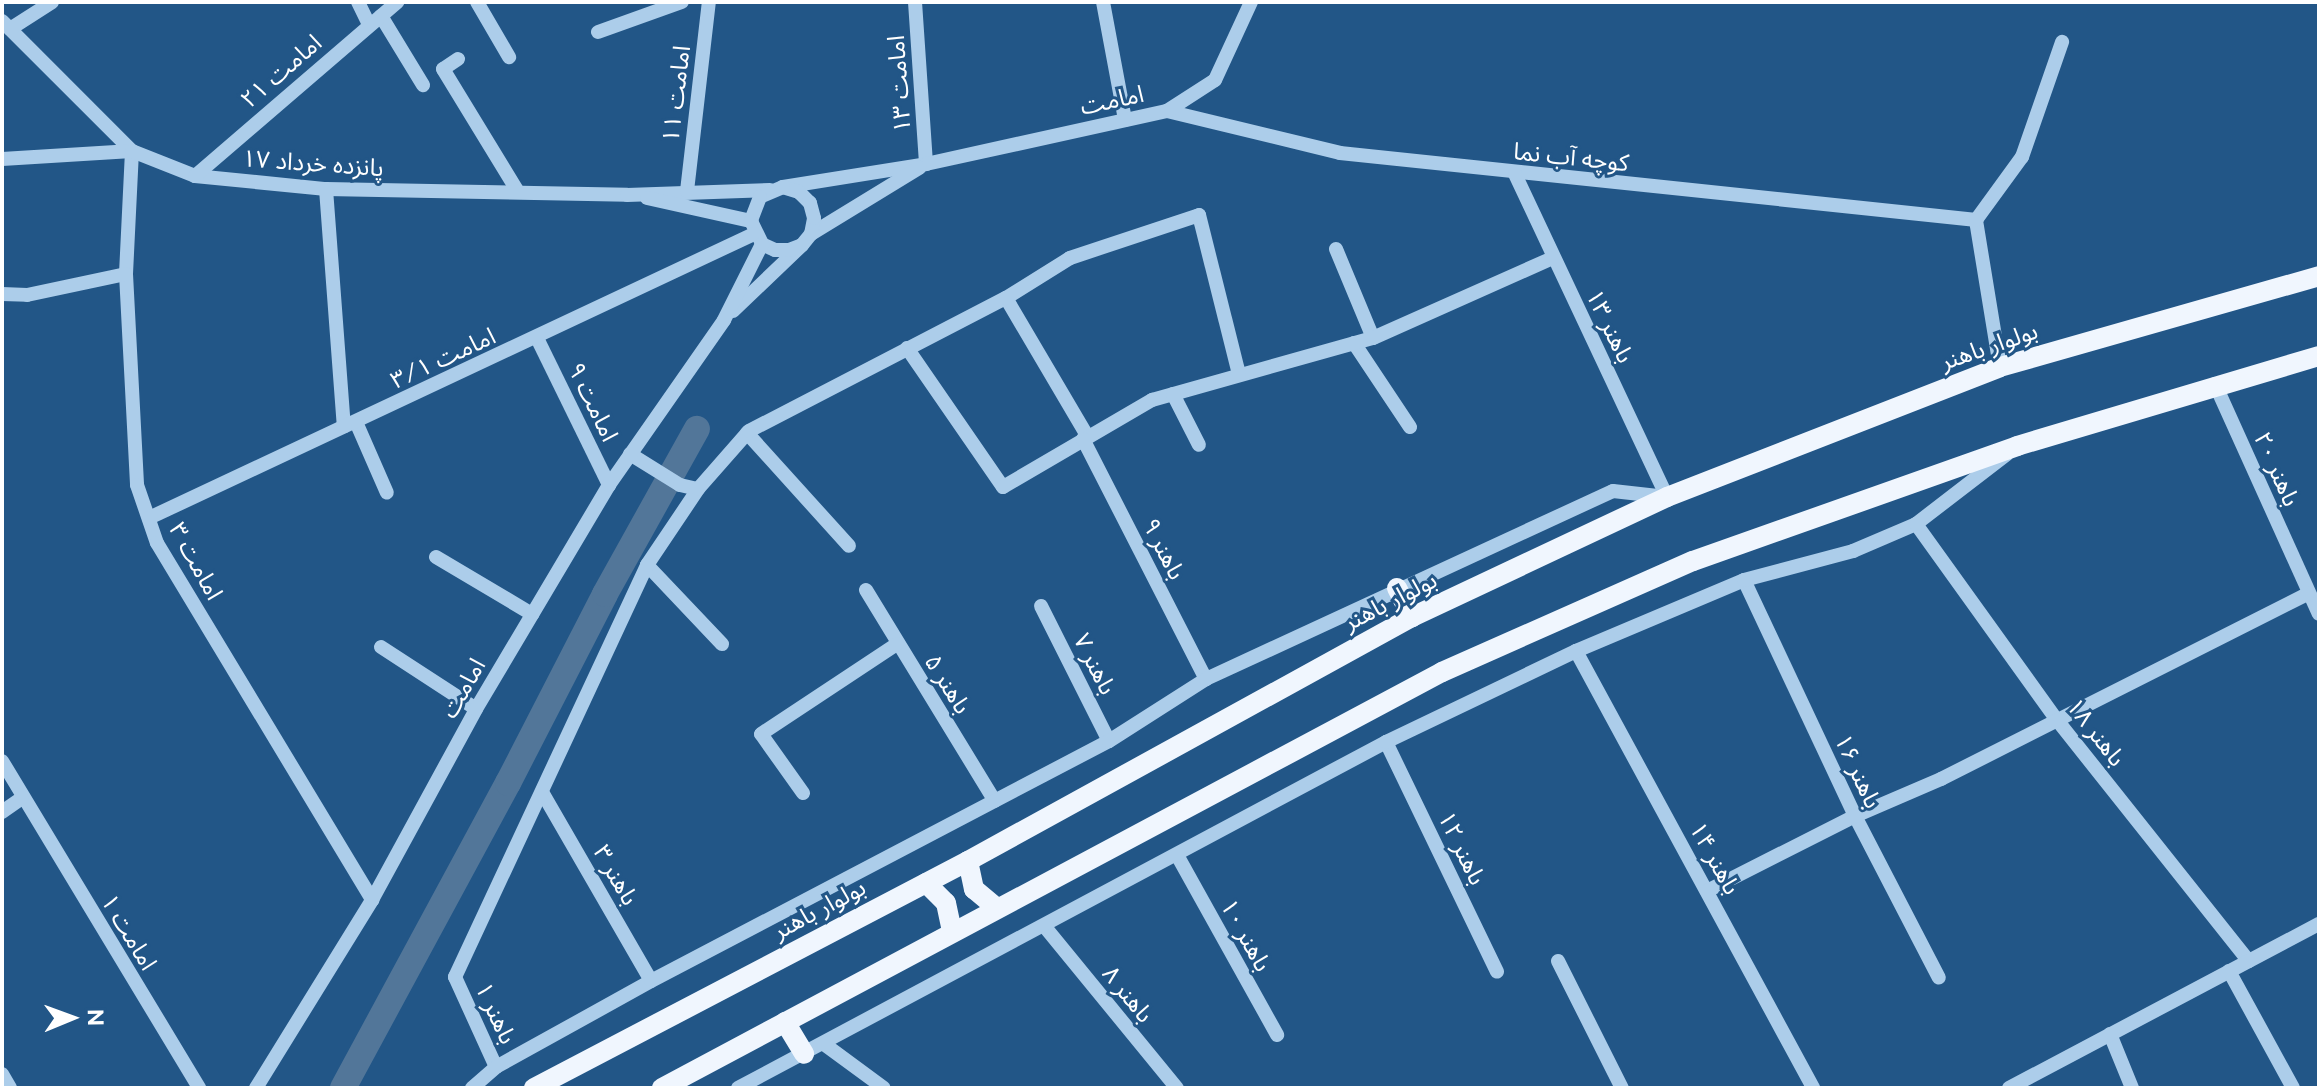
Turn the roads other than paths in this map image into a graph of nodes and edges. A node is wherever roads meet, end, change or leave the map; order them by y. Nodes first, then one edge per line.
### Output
1 (52, 2) edge
2 (358, 2) edge
3 (397, 2) edge
4 (477, 2) edge
5 (682, 2) edge
6 (709, 2) edge
7 (915, 2) edge
8 (1103, 2) edge
9 (1251, 2) edge
10 (375, 20) junction
11 (6, 25) edge
12 (598, 32) dead end
13 (2062, 42) dead end
14 (509, 57) dead end
15 (458, 59) dead end
16 (423, 85) dead end
17 (1167, 111) junction
18 (1125, 120) junction
19 (132, 151) junction
20 (2, 159) edge
21 (926, 164) junction
22 (1515, 174) junction
23 (195, 176) junction
24 (326, 189) junction
25 (777, 189) junction
26 (687, 191) junction
27 (518, 192) junction
28 (627, 195) junction
29 (1976, 220) junction
30 (756, 233) junction
31 (806, 239) junction
32 (1336, 249) dead end
33 (1553, 258) junction
34 (126, 274) junction
35 (2319, 276) edge
36 (2, 294) edge
37 (1006, 298) junction
38 (724, 320) junction
39 (537, 338) junction
40 (1373, 338) junction
41 (1354, 343) junction
42 (907, 348) junction
43 (2319, 356) edge
44 (2000, 367) junction
45 (1239, 374) junction
46 (2215, 384) junction
47 (1173, 394) junction
48 (350, 424) junction
49 (1410, 427) dead end
50 (747, 433) junction
51 (1086, 438) junction
52 (1199, 445) dead end
53 (2017, 446) junction
54 (630, 454) junction
55 (609, 485) junction
56 (698, 489) junction
57 (387, 493) dead end
58 (1667, 497) junction
59 (149, 518) junction
60 (1916, 524) junction
61 (849, 546) dead end
62 (436, 557) dead end
63 (647, 565) junction
64 (1744, 580) junction
65 (1397, 588) junction
66 (866, 590) dead end
67 (2308, 594) junction
68 (1041, 606) dead end
69 (532, 614) junction
70 (2319, 614) edge
71 (1412, 617) junction
72 (722, 644) dead end
73 (897, 644) junction
74 (381, 647) dead end
75 (1576, 651) junction
76 (1206, 679) junction
77 (476, 709) junction
78 (2057, 720) junction
79 (1109, 741) junction
80 (1386, 742) junction
81 (2, 761) edge
82 (542, 792) junction
83 (803, 793) dead end
84 (22, 798) junction
85 (995, 801) junction
86 (2, 812) edge
87 (1855, 816) junction
88 (1177, 855) junction
89 (968, 861) junction
90 (926, 883) junction
91 (1707, 891) junction
92 (372, 900) junction
93 (997, 908) junction
94 (2319, 924) edge
95 (1045, 927) junction
96 (952, 931) junction
97 (1558, 961) dead end
98 (2249, 961) junction
99 (2229, 971) junction
100 (1497, 972) dead end
101 (1939, 978) dead end
102 (651, 981) junction
103 (785, 1022) junction
104 (2110, 1034) junction
105 (1277, 1035) dead end
106 (824, 1044) junction
107 (804, 1054) junction
108 (496, 1067) junction
109 (2, 1074) edge
110 (10, 1088) edge
111 (199, 1088) edge
112 (256, 1088) edge
113 (472, 1088) edge
114 (534, 1088) edge
115 (662, 1088) edge
116 (738, 1088) edge
117 (884, 1088) edge
118 (1177, 1088) edge
119 (1622, 1088) edge
120 (1813, 1088) edge
121 (2009, 1088) edge
122 (2132, 1088) edge
123 (2293, 1088) edge

1 - 11 street
2 - 10 street
3 - 10 street, امامت ۲۱
4 - 14 street
5 - 12 street
6 - 26 street, امامت ۱۱
7 - 21 street, امامت ۱۳
8 - 18 street
9 - 17 street, امامت
10 - 16 street
10 - 23 street, امامت ۲۱
11 - 19 street
13 - 29 street
15 - 27 street
17 - 18 street, امامت
17 - 22 street, کوچه آب نما
18 - 21 street, امامت
19 - 20 street, پانزده خرداد ۱۷
19 - 23 street, پانزده خرداد ۱۷
19 - 34 street, امامت ۳
21 - 25 street, امامت
21 - 31 street, امامت
22 - 29 street, کوچه آب نما
22 - 33 street, باهنر ۱۳
23 - 24 street, پانزده خرداد ۱۷
24 - 27 street, پانزده خرداد ۱۷
24 - 48 street
25 - 26 street, پانزده خرداد ۱۷
25 - 30 street
25 - 31 street
26 - 28 street, پانزده خرداد ۱۷
27 - 28 street, پانزده خرداد ۱۷
28 - 30 street, پانزده خرداد ۱۷
29 - 44 street
30 - 31 street
30 - 38 street, امامت
30 - 39 street, امامت ۳/۱
31 - 38 street, امامت
32 - 40 street
33 - 40 street
33 - 58 street, باهنر ۱۳
34 - 36 street
34 - 59 street, امامت ۳
35 - 44 main road, بولوار باهنر
37 - 42 street
37 - 45 street
37 - 51 street, باهنر ۹
38 - 54 street, امامت
39 - 48 street, امامت ۳/۱
39 - 55 street, امامت ۹
40 - 41 street
41 - 45 street
41 - 49 street
42 - 50 street
42 - 51 street
43 - 46 main road
44 - 58 main road, بولوار باهنر
45 - 47 street
46 - 53 main road
46 - 67 street, باهنر ۲۰
47 - 51 street
47 - 52 street
48 - 57 street
48 - 59 street, امامت ۳/۱
50 - 56 street
50 - 61 street
51 - 76 street, باهنر ۹
53 - 60 street
53 - 93 main road
54 - 55 street, امامت
54 - 56 street
55 - 69 street, امامت
56 - 63 street
58 - 65 street
58 - 71 main road, بولوار باهنر
59 - 92 street, امامت ۳
60 - 64 street
60 - 78 street, باهنر ۱۸
62 - 69 street
63 - 72 street
63 - 82 street
64 - 75 street
64 - 87 street, باهنر ۱۶
65 - 71 main road
65 - 76 street
66 - 73 street, باهنر ۵
67 - 70 street, باهنر ۲۰
67 - 78 street
68 - 79 street, باهنر ۷
69 - 77 street, امامت
71 - 89 main road, بولوار باهنر
73 - 83 street
73 - 85 street, باهنر ۵
74 - 77 street
75 - 80 street
75 - 91 street, باهنر ۱۴
76 - 79 street
77 - 92 street, امامت
78 - 87 street
78 - 98 street, باهنر ۱۸
79 - 85 street
80 - 88 street
80 - 100 street, باهنر ۱۲
81 - 84 street, امامت ۱
82 - 102 street, باهنر ۳
82 - 108 street, باهنر ۱
84 - 86 street
84 - 111 street, امامت ۱
85 - 102 street
87 - 91 street
87 - 101 street, باهنر ۱۶
88 - 95 street
88 - 105 street, باهنر ۱۰
89 - 90 main road, بولوار باهنر
89 - 93 main road
90 - 96 main road
90 - 114 main road, بولوار باهنر
91 - 120 street, باهنر ۱۴
92 - 112 street, امامت
93 - 96 main road
94 - 98 street
95 - 106 street
95 - 118 street, باهنر ۸
96 - 103 main road
97 - 119 street
98 - 99 street
99 - 104 street
99 - 123 street
102 - 108 street
103 - 107 main road
103 - 115 main road
104 - 121 street
104 - 122 street
106 - 107 street
106 - 117 street
107 - 116 street
108 - 113 street
109 - 110 street

